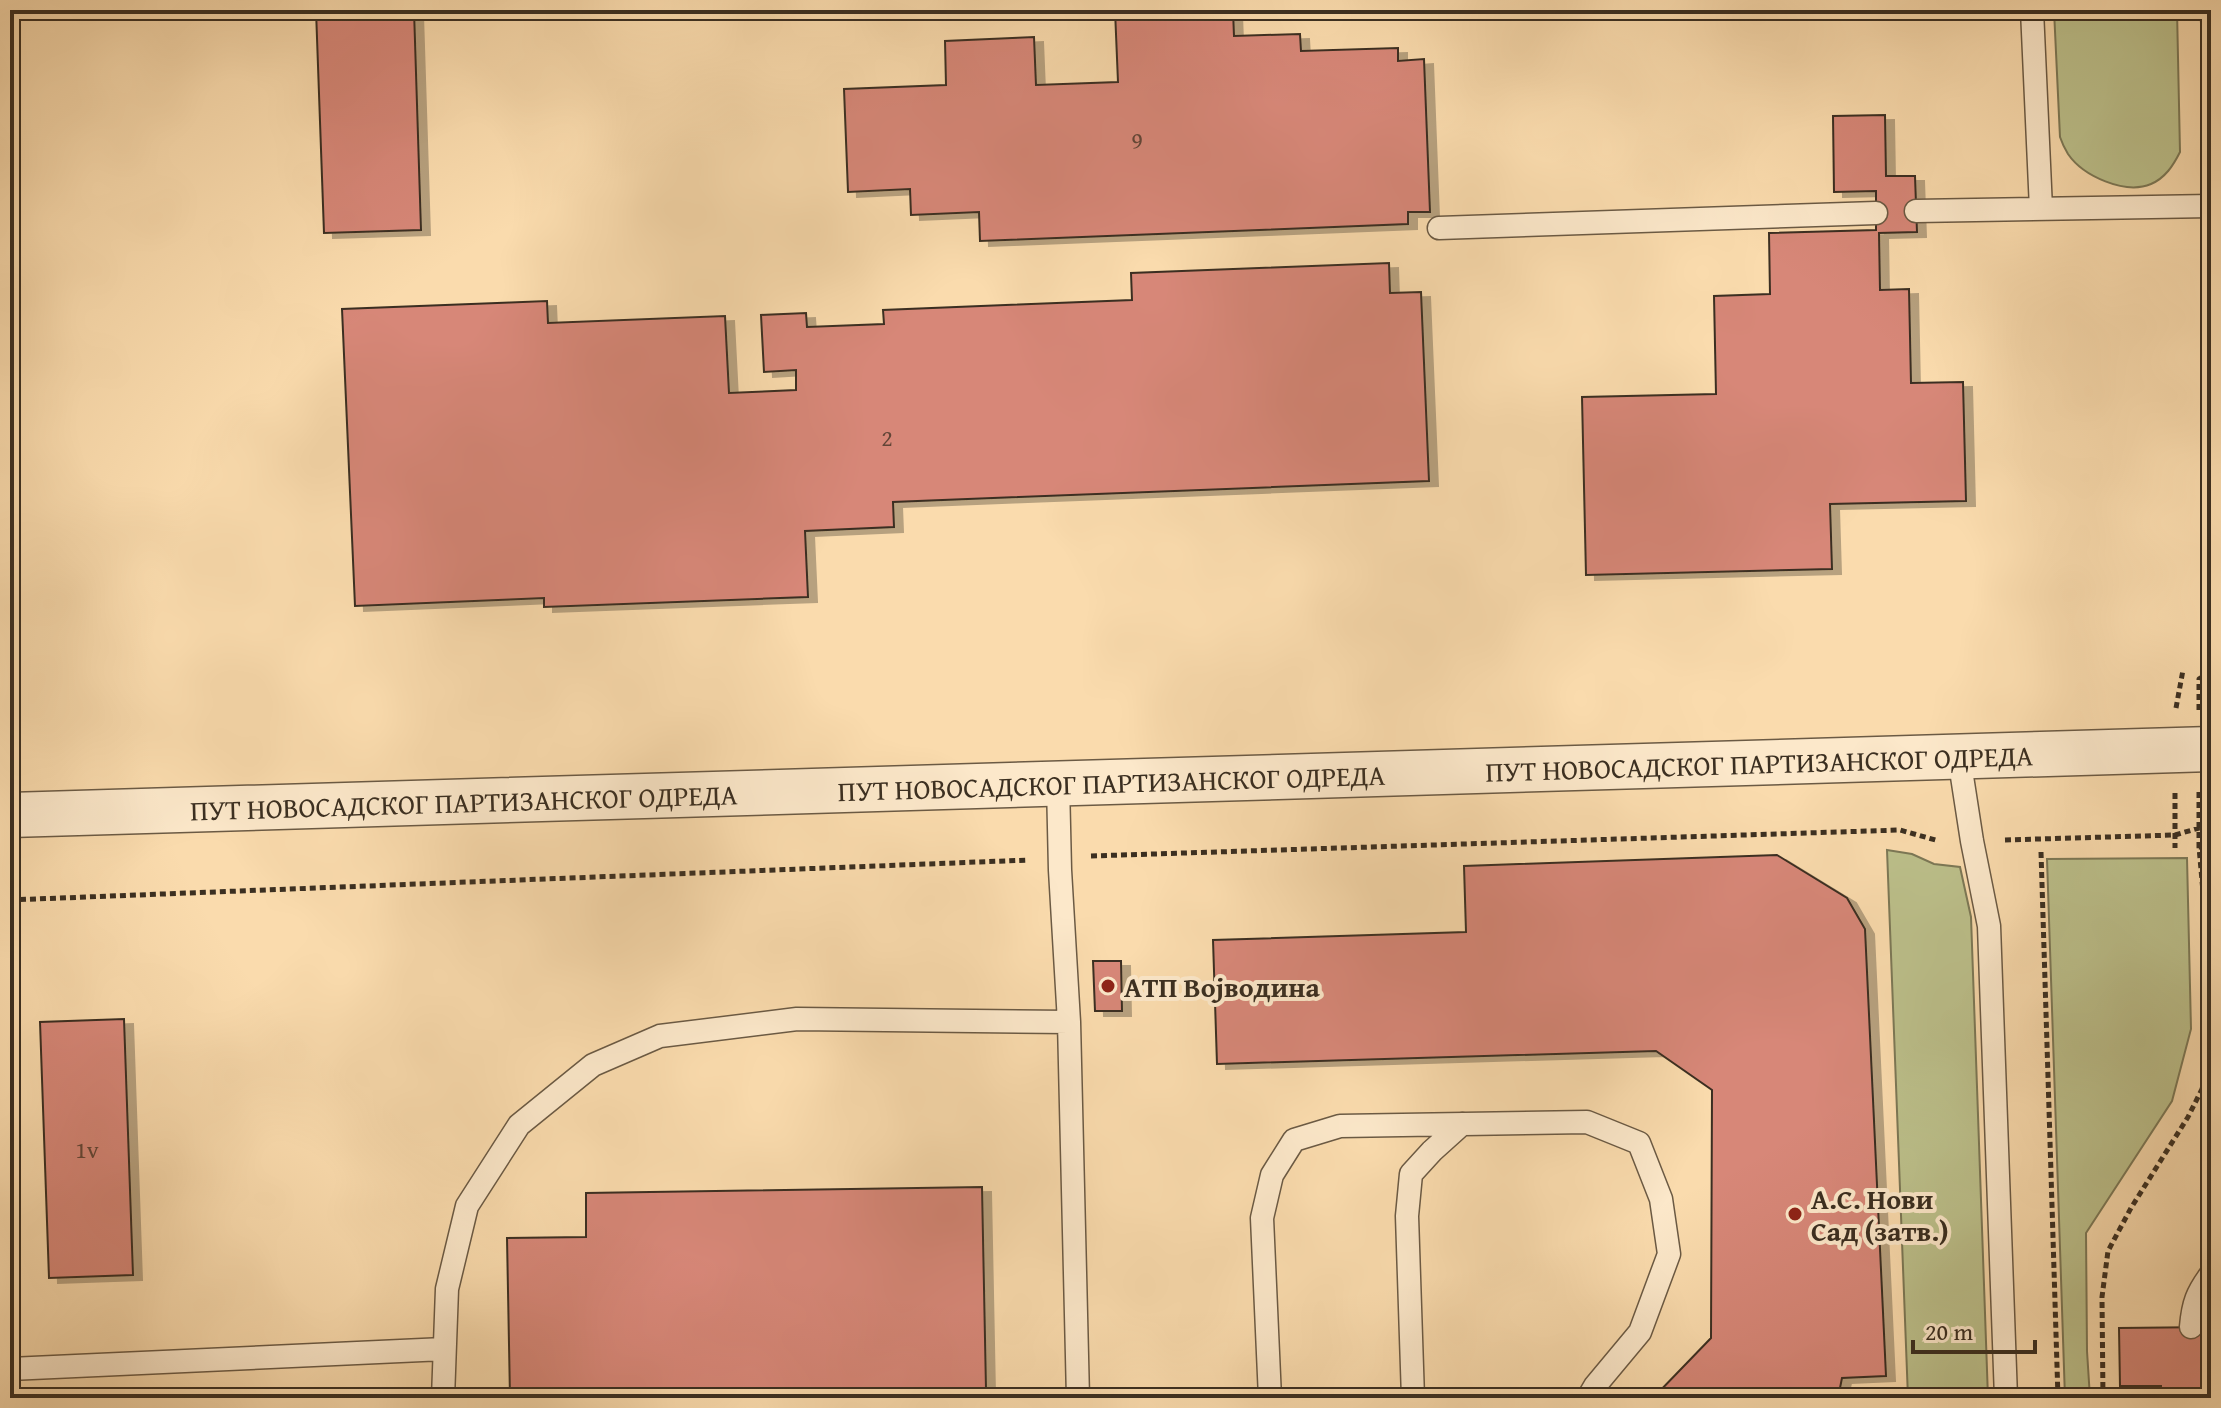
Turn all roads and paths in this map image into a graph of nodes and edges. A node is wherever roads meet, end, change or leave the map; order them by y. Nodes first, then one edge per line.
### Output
1 (2032, 10) edge
2 (2202, 10) edge
3 (2210, 206) edge
4 (2041, 209) junction
5 (1916, 211) dead end
6 (1876, 213) dead end
7 (1439, 228) dead end
8 (2211, 260) edge
9 (2183, 670) dead end
10 (2211, 672) edge
11 (2195, 738) edge
12 (1959, 757) junction
13 (1058, 784) junction
14 (2175, 793) dead end
15 (10, 815) edge
16 (2199, 828) junction
17 (2211, 828) edge
18 (2175, 835) junction
19 (1972, 841) junction
20 (2199, 847) junction
21 (2175, 848) dead end
22 (2211, 848) edge
23 (2041, 852) dead end
24 (1060, 857) junction
25 (10, 900) edge
26 (2211, 982) edge
27 (1069, 1022) junction
28 (2211, 1036) edge
29 (1462, 1124) junction
30 (2211, 1274) edge
31 (2191, 1327) dead end
32 (444, 1349) junction
33 (10, 1369) edge
34 (443, 1398) edge
35 (1078, 1398) edge
36 (1270, 1398) edge
37 (1413, 1398) edge
38 (1588, 1398) edge
39 (2006, 1398) edge
40 (2058, 1398) edge
41 (2103, 1398) edge

1 - 4 lane
2 - 3 path
3 - 4 lane
3 - 8 path
4 - 5 lane
6 - 7 lane
9 - 11 path
10 - 11 path
11 - 12 street, ПУТ НОВОСАДСКОГ ПАРТИЗАНСКОГ ОДРЕДА
11 - 16 path
12 - 13 street, ПУТ НОВОСАДСКОГ ПАРТИЗАНСКОГ ОДРЕДА
12 - 19 lane
13 - 15 street, ПУТ НОВОСАДСКОГ ПАРТИЗАНСКОГ ОДРЕДА
13 - 24 lane
14 - 18 path
16 - 17 path
16 - 18 path
16 - 20 path
18 - 19 path
18 - 21 path
19 - 24 path
19 - 39 lane
20 - 22 path
20 - 26 path
23 - 40 path
24 - 25 path
24 - 27 lane
27 - 32 lane
27 - 35 lane
28 - 41 path
29 - 36 lane
29 - 37 lane
29 - 38 lane
30 - 31 lane
32 - 33 lane
32 - 34 lane

